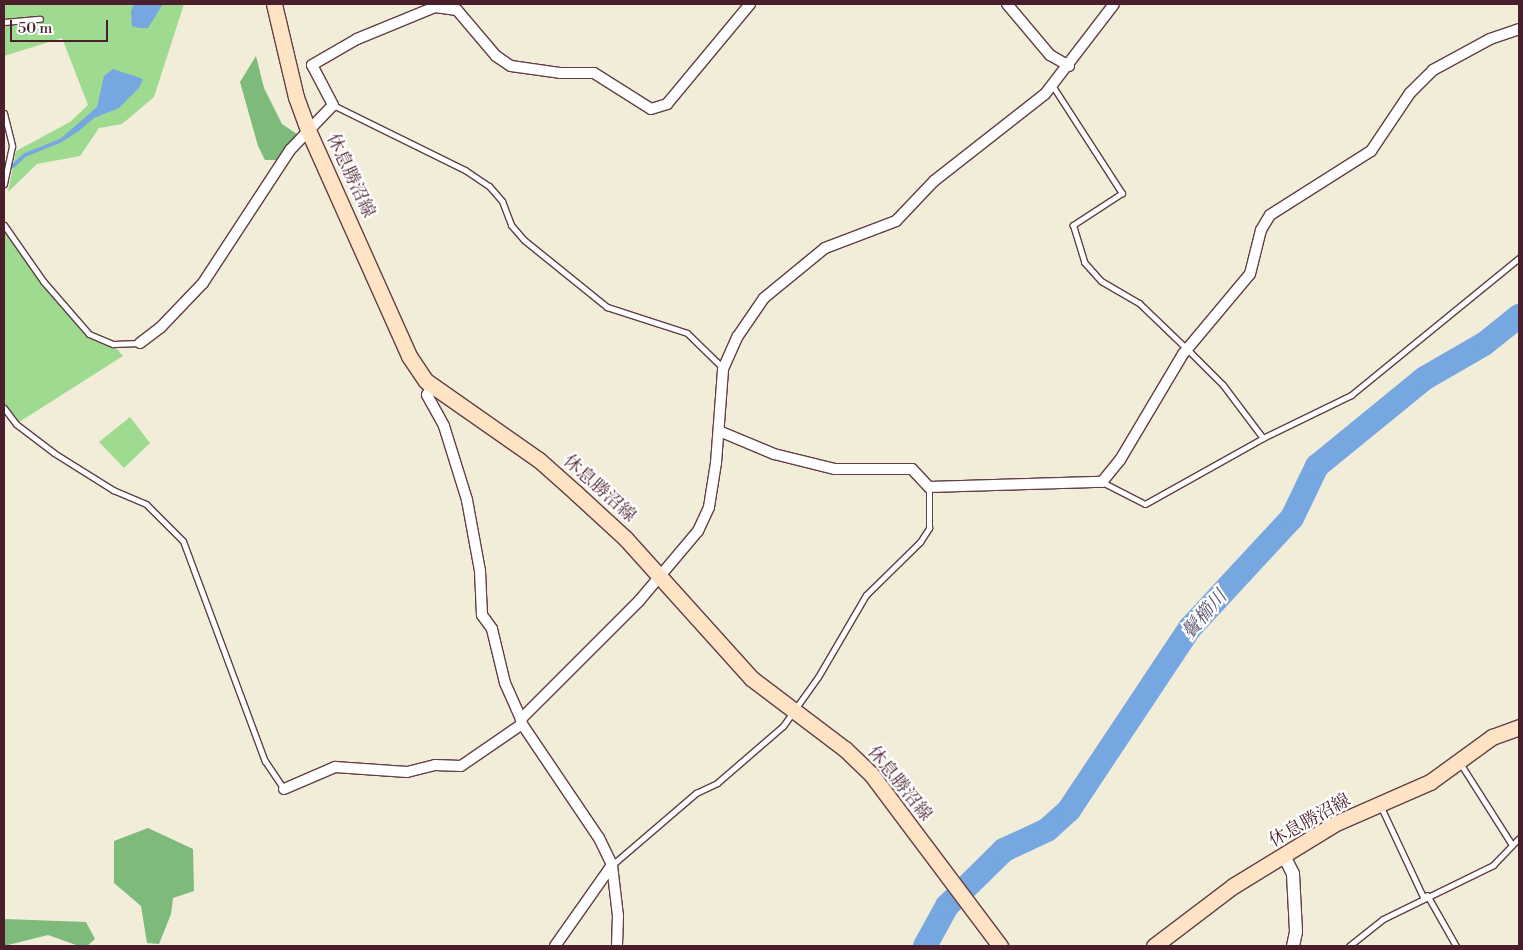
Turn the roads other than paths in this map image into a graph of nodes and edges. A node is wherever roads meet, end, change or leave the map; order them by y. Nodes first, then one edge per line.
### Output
1 (274, 4) edge
2 (750, 4) edge
3 (1007, 4) edge
4 (1114, 4) edge
5 (40, 20) dead end
6 (4, 22) edge
7 (1519, 29) edge
8 (1069, 66) junction
9 (1051, 85) junction
10 (334, 105) junction
11 (4, 113) edge
12 (308, 130) junction
13 (4, 184) edge
14 (4, 225) edge
15 (1519, 258) edge
16 (140, 343) joint
17 (1187, 349) junction
18 (723, 369) junction
19 (432, 386) junction
20 (4, 408) edge
21 (719, 431) junction
22 (1262, 438) junction
23 (1102, 482) junction
24 (929, 487) junction
25 (661, 577) junction
26 (794, 711) junction
27 (521, 722) junction
28 (1519, 727) edge
29 (1459, 761) junction
30 (284, 789) joint
31 (1380, 805) junction
32 (1519, 838) edge
33 (1512, 845) junction
34 (1284, 856) junction
35 (612, 865) junction
36 (1425, 896) junction
37 (555, 946) edge
38 (617, 946) edge
39 (1000, 946) edge
40 (1154, 946) edge
41 (1293, 946) edge
42 (1349, 946) edge
43 (1456, 946) edge

1 - 12 main road, 休息勝沼線
2 - 10 street
3 - 8 street
4 - 8 street
5 - 6 lane
7 - 17 street
8 - 9 street
9 - 17 lane
9 - 18 street
10 - 12 street
10 - 18 lane
11 - 13 lane
12 - 16 street
12 - 19 main road, 休息勝沼線
14 - 16 lane
15 - 22 lane
17 - 22 lane
17 - 23 street
18 - 21 street
19 - 25 main road, 休息勝沼線
19 - 27 street
20 - 30 lane
21 - 24 street
21 - 25 street
22 - 23 lane
23 - 24 street
24 - 26 lane
25 - 26 main road, 休息勝沼線
25 - 27 street
26 - 35 lane
26 - 39 main road, 休息勝沼線
27 - 30 street
27 - 35 street
28 - 29 main road, 休息勝沼線
29 - 31 main road, 休息勝沼線
29 - 33 lane
31 - 34 main road, 休息勝沼線
31 - 36 lane
32 - 33 lane
33 - 36 lane
34 - 40 main road, 休息勝沼線
34 - 41 street
35 - 37 street
35 - 38 street
36 - 42 lane
36 - 43 lane

